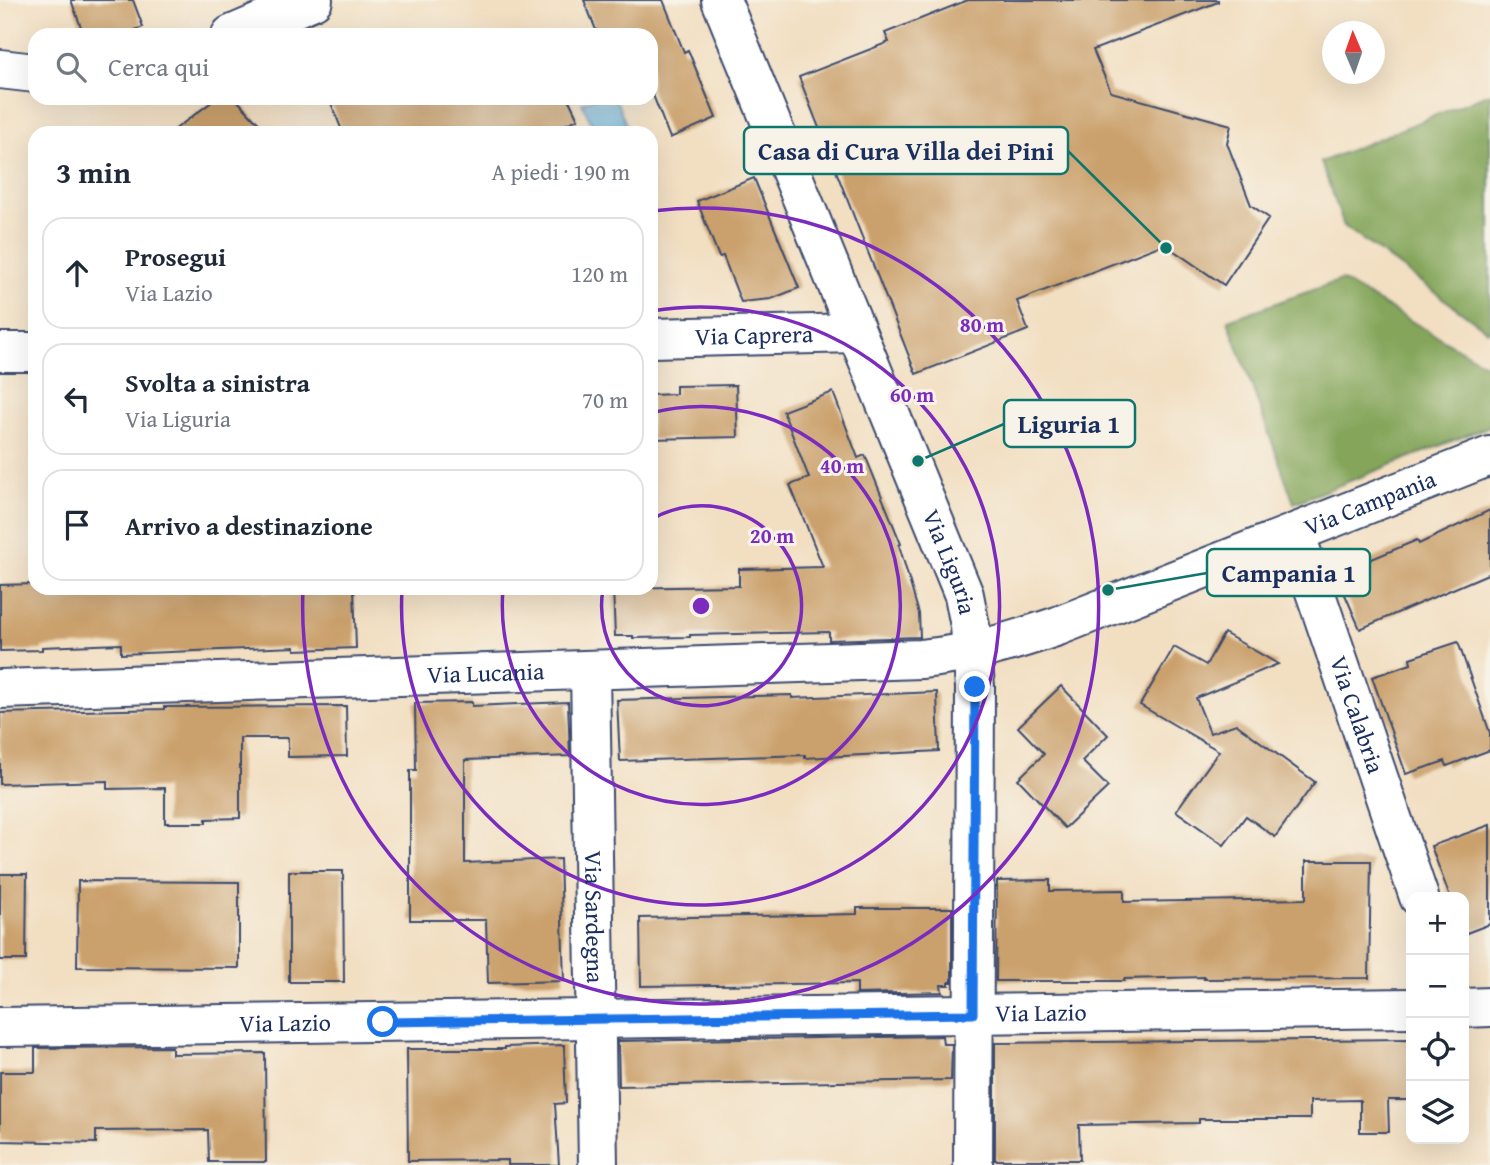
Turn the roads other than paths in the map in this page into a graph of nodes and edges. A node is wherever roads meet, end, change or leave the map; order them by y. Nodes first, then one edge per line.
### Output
1 (313, 0) edge
2 (721, 0) edge
3 (247, 28) edge
4 (0, 69) edge
5 (28, 72) edge
6 (856, 333) junction
7 (658, 338) edge
8 (0, 352) edge
9 (28, 352) edge
10 (1490, 456) edge
11 (1295, 533) junction
12 (973, 652) junction
13 (590, 670) junction
14 (0, 688) edge
15 (1417, 892) edge
16 (1490, 1007) edge
17 (1406, 1008) edge
18 (1469, 1008) edge
19 (973, 1014) junction
20 (596, 1019) junction
21 (0, 1027) edge
22 (598, 1165) edge
23 (973, 1165) edge

1 - 3 street
2 - 6 street, Via Liguria
4 - 5 street
6 - 7 street, Via Caprera
6 - 12 street, Via Liguria
8 - 9 street
10 - 11 street, Via Campania
11 - 12 street, Via Campania
11 - 15 street, Via Calabria
12 - 13 street, Via Lucania
12 - 19 street, Via Liguria
13 - 14 street, Via Lucania
13 - 20 street, Via Sardegna
16 - 18 street
17 - 19 street, Via Lazio
19 - 20 street, Via Lazio
19 - 23 street, Via Liguria
20 - 21 street, Via Lazio
20 - 22 street, Via Sardegna

